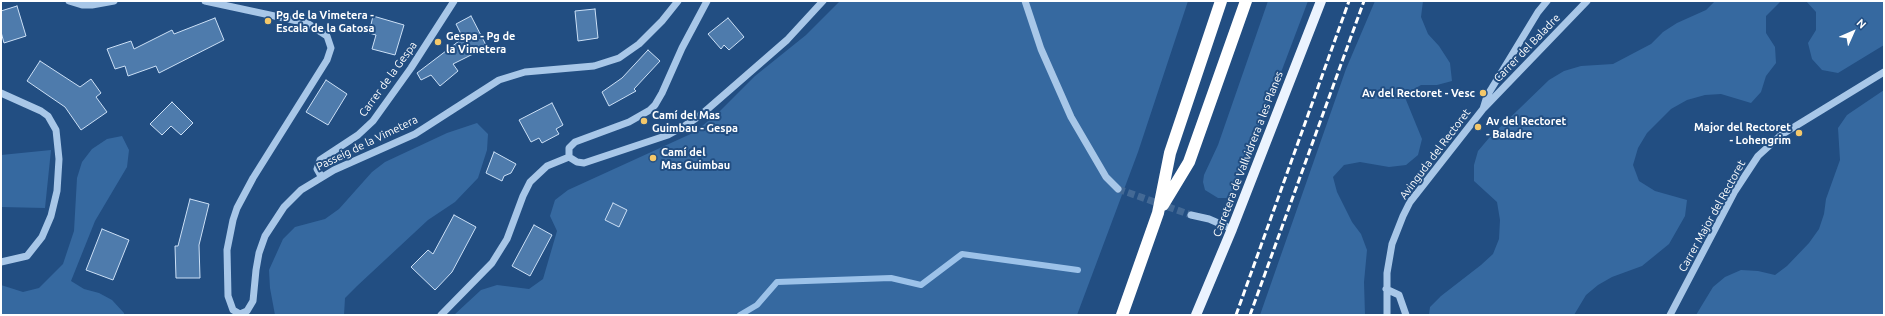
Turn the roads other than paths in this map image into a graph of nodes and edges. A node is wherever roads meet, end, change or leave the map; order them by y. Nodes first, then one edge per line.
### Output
1 (68, 1) edge
2 (114, 1) edge
3 (205, 1) edge
4 (454, 1) edge
5 (678, 1) edge
6 (707, 1) edge
7 (823, 1) edge
8 (1025, 1) edge
9 (1221, 1) edge
10 (1320, 1) edge
11 (1547, 1) edge
12 (1587, 1) edge
13 (1245, 5) edge
14 (1884, 72) edge
15 (1, 94) edge
16 (1483, 109) junction
17 (569, 157) junction
18 (321, 176) junction
19 (1118, 189) tunnel mouth
20 (1158, 213) junction
21 (1191, 215) tunnel mouth
22 (1232, 230) junction
23 (1, 262) edge
24 (1386, 288) junction
25 (441, 315) edge
26 (1122, 315) edge
27 (1196, 315) edge
28 (1387, 315) edge
29 (1406, 315) edge
30 (1670, 315) edge

1 - 2 street
3 - 18 street, Passeig de la Vimetera
4 - 18 street, Carrer de la Gespa
5 - 18 street, Passeig de la Vimetera
6 - 17 street
7 - 17 street
8 - 19 street
9 - 20 highway
10 - 22 main road, Carretera de Vallvidrera a les Planes
11 - 16 street, Avinguda del Rectoret
12 - 16 street, Carrer del Baladre
13 - 20 highway
14 - 30 street, Carrer Major del Rectoret
15 - 23 street
16 - 24 street, Avinguda del Rectoret
17 - 25 street
20 - 26 highway
21 - 22 street
22 - 27 main road, Carretera de Vallvidrera a les Planes
24 - 28 street, Avinguda del Rectoret
24 - 29 street

